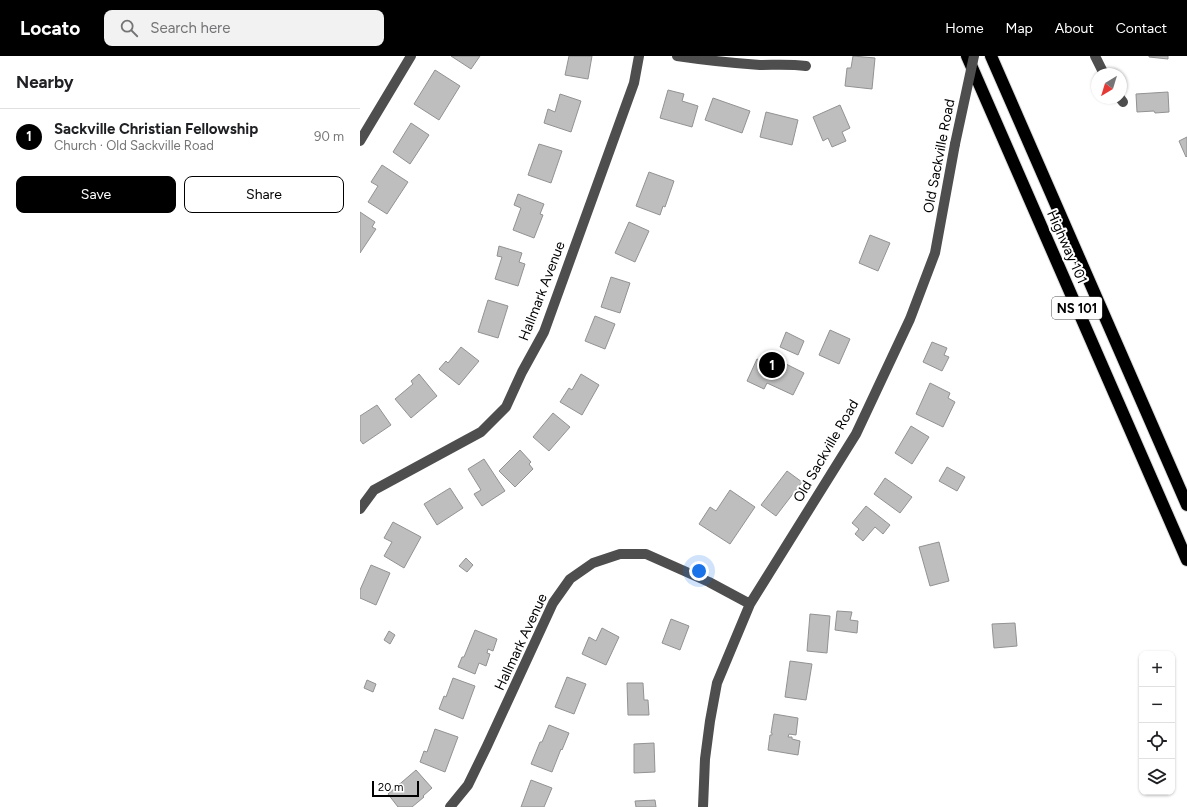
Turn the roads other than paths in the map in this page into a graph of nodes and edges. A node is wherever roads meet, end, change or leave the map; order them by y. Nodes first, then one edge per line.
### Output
1 (411, 56) edge
2 (639, 56) edge
3 (677, 56) edge
4 (968, 56) edge
5 (974, 56) edge
6 (991, 56) edge
7 (1095, 56) edge
8 (806, 66) dead end
9 (1101, 68) edge
10 (360, 141) edge
11 (1187, 505) edge
12 (360, 509) edge
13 (1187, 560) edge
14 (750, 604) junction
15 (450, 807) edge
16 (703, 807) edge

1 - 10 street
2 - 12 street, Hallmark Avenue
3 - 8 street
4 - 13 highway, Highway 101 / NS 101
5 - 14 street, Old Sackville Road, bridge
6 - 11 highway, Highway 101 / NS 101
7 - 9 street
14 - 15 street, Hallmark Avenue
14 - 16 street, Old Sackville Road

